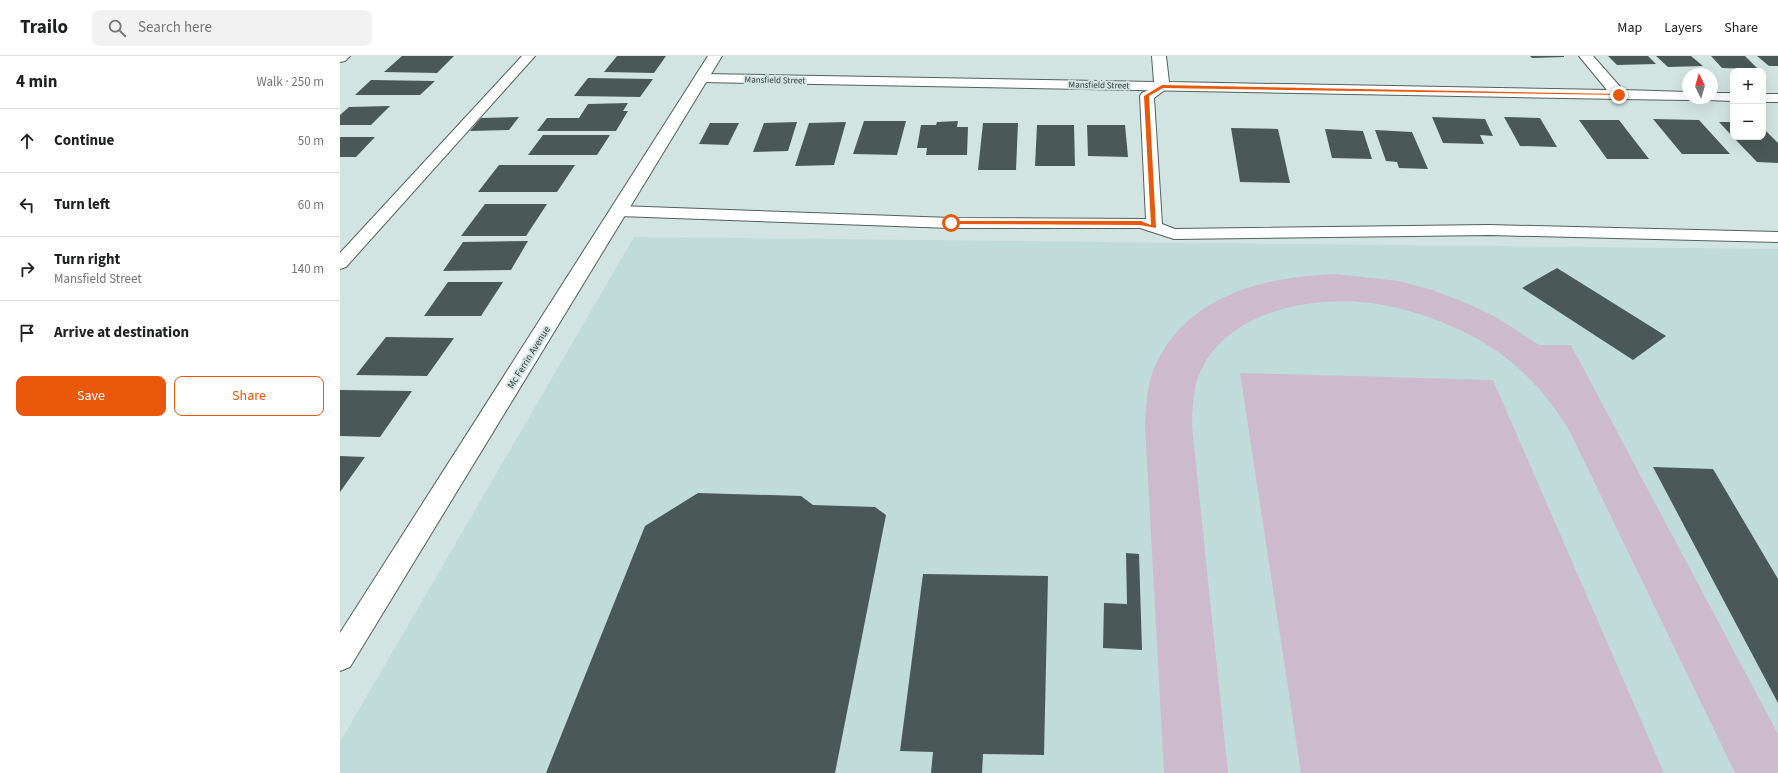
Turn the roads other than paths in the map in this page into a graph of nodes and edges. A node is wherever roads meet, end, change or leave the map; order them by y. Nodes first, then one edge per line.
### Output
1 (343, 56) edge
2 (529, 56) edge
3 (715, 56) edge
4 (1159, 56) edge
5 (1586, 56) edge
6 (340, 58) edge
7 (702, 78) junction
8 (1162, 87) junction
9 (1619, 95) junction
10 (1682, 96) edge
11 (1718, 97) edge
12 (1730, 97) edge
13 (1766, 98) edge
14 (1778, 98) edge
15 (619, 211) junction
16 (1154, 227) junction
17 (1778, 237) edge
18 (340, 263) edge
19 (340, 658) edge

1 - 6 street
2 - 18 lane
3 - 7 street, Mc Ferrin Avenue
4 - 8 street
5 - 9 street
7 - 8 street, Mansfield Street
7 - 15 street, Mc Ferrin Avenue
8 - 9 street, Mansfield Street
8 - 16 lane
9 - 10 street, Mansfield Street
11 - 12 street
13 - 14 street
15 - 16 lane
15 - 19 street, Mc Ferrin Avenue
16 - 17 lane

